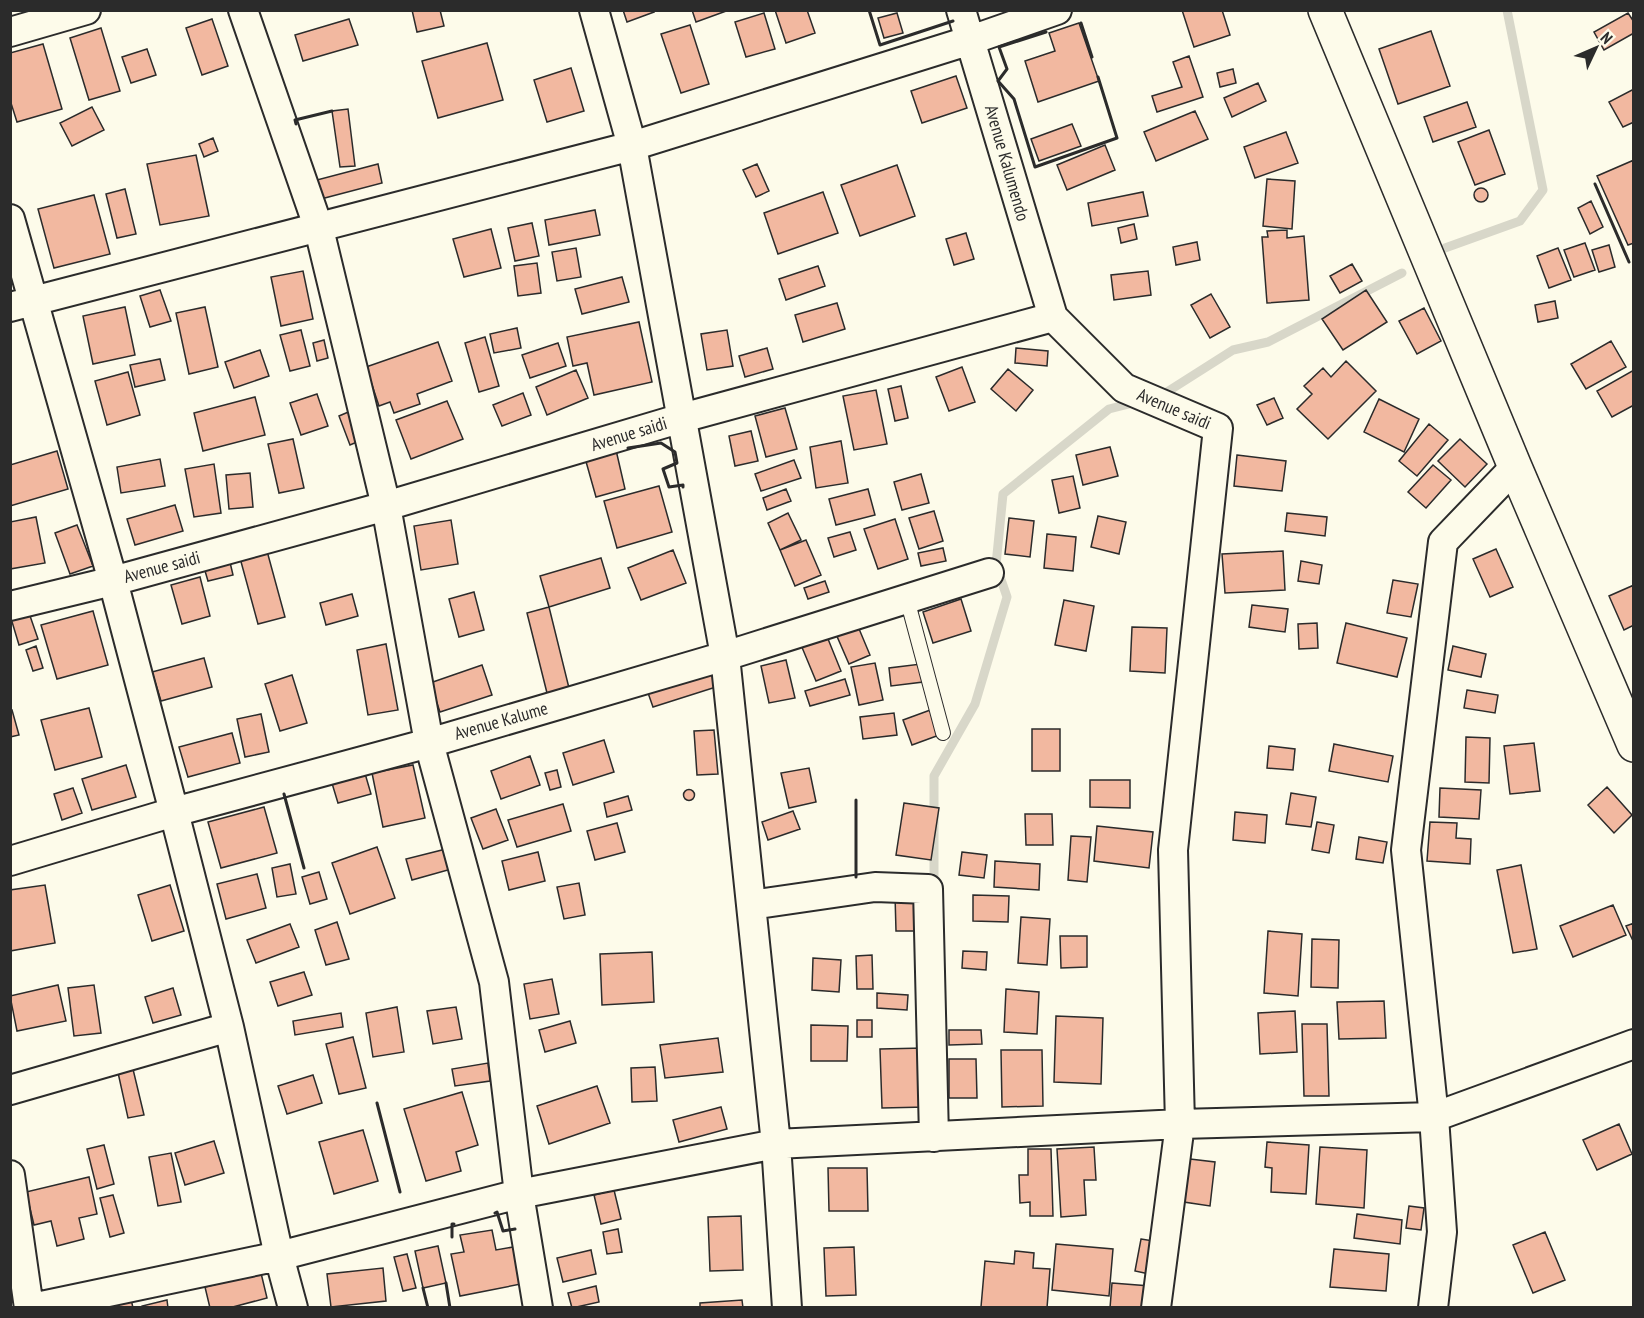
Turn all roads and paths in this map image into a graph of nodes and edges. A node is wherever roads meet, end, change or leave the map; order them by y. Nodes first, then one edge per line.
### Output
1 (86, 10) edge
2 (243, 10) edge
3 (594, 10) edge
4 (961, 10) edge
5 (1057, 10) edge
6 (1325, 10) edge
7 (10, 32) edge
8 (971, 40) junction
9 (632, 146) junction
10 (10, 219) edge
11 (319, 229) junction
12 (22, 304) edge
13 (1053, 317) junction
14 (682, 418) junction
15 (1515, 467) junction
16 (386, 506) junction
17 (989, 573) dead end
18 (113, 580) junction
19 (907, 598) junction
20 (10, 606) edge
21 (725, 656) junction
22 (943, 733) dead end
23 (429, 743) junction
24 (1634, 745) edge
25 (174, 812) junction
26 (10, 861) edge
27 (751, 905) junction
28 (229, 1027) junction
29 (1634, 1044) edge
30 (10, 1090) edge
31 (1434, 1117) junction
32 (1180, 1124) junction
33 (934, 1137) junction
34 (776, 1144) junction
35 (10, 1175) edge
36 (519, 1194) junction
37 (279, 1256) junction
38 (30, 1308) edge
39 (293, 1308) edge
40 (538, 1308) edge
41 (787, 1308) edge
42 (1156, 1308) edge
43 (1433, 1308) edge

1 - 7 street
2 - 11 street
3 - 9 street
4 - 8 street, Avenue Kalumendo
5 - 8 street
6 - 15 street
8 - 9 street
8 - 13 street, Avenue Kalumendo
9 - 11 street
9 - 14 street
10 - 12 street
11 - 12 street
11 - 16 street
12 - 18 street
13 - 14 street, Avenue saidi
13 - 32 street, Avenue saidi
14 - 16 street, Avenue saidi
14 - 21 street
15 - 24 street
15 - 31 street
16 - 18 street, Avenue saidi
16 - 23 street
17 - 19 street, Avenue Kalume
18 - 20 street, Avenue saidi
18 - 25 street
19 - 21 street, Avenue Kalume
19 - 22 lane
21 - 23 street, Avenue Kalume
21 - 27 street
23 - 25 street, Avenue Kalume
23 - 36 street
25 - 26 street, Avenue Kalume
25 - 28 street
27 - 33 street
27 - 34 street
28 - 30 street
28 - 37 street
29 - 31 street
31 - 32 street
31 - 43 street
32 - 33 street
32 - 42 street
33 - 34 street
34 - 36 street
34 - 41 street
35 - 38 street
36 - 37 street
36 - 40 street
37 - 38 street
37 - 39 street

